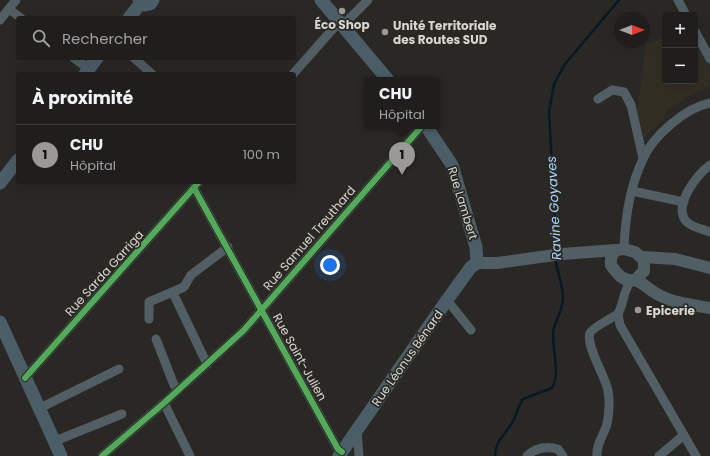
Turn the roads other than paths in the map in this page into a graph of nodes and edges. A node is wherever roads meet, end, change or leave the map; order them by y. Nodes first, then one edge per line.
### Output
1 (16, 0) edge
2 (321, 0) edge
3 (368, 0) edge
4 (678, 0) edge
5 (9, 9) junction
6 (684, 12) edge
7 (18, 16) edge
8 (0, 20) edge
9 (341, 24) junction
10 (698, 37) edge
11 (710, 59) edge
12 (76, 60) edge
13 (95, 60) edge
14 (98, 60) edge
15 (136, 60) edge
16 (87, 72) edge
17 (150, 72) edge
18 (295, 72) edge
19 (385, 77) edge
20 (598, 99) dead end
21 (710, 103) edge
22 (419, 129) edge
23 (428, 129) edge
24 (643, 158) junction
25 (16, 163) edge
26 (710, 164) edge
27 (0, 183) edge
28 (197, 185) edge
29 (632, 191) junction
30 (684, 202) junction
31 (710, 232) edge
32 (228, 247) junction
33 (620, 250) junction
34 (588, 252) junction
35 (643, 257) junction
36 (477, 263) junction
37 (710, 268) edge
38 (614, 269) junction
39 (633, 280) junction
40 (173, 293) junction
41 (447, 300) junction
42 (710, 308) edge
43 (262, 309) junction
44 (620, 310) junction
45 (149, 319) dead end
46 (0, 322) edge
47 (471, 330) dead end
48 (156, 339) dead end
49 (207, 364) junction
50 (119, 369) dead end
51 (25, 378) junction
52 (178, 390) junction
53 (164, 403) junction
54 (40, 408) junction
55 (122, 414) dead end
56 (356, 431) junction
57 (684, 436) junction
58 (55, 441) junction
59 (341, 454) edge
60 (61, 456) edge
61 (102, 456) edge
62 (190, 456) edge
63 (359, 456) edge
64 (527, 456) edge
65 (563, 456) edge
66 (597, 456) edge
67 (659, 456) edge
68 (696, 456) edge

1 - 5 street
2 - 9 main road
3 - 9 street
4 - 6 street
5 - 7 street
5 - 8 street
9 - 18 street
9 - 19 main road
10 - 11 street
12 - 16 street
13 - 16 main road
14 - 16 main road
15 - 17 street
20 - 24 street
21 - 24 street
22 - 43 street, Rue Samuel Treuthard
23 - 36 main road, Rue Lambert
24 - 29 street
25 - 27 main road
26 - 30 street
28 - 32 street, Rue Saint-Julien
28 - 51 street, Rue Sarda Garriga
29 - 30 street
29 - 33 street
30 - 31 street
32 - 40 street
32 - 43 street, Rue Saint-Julien
33 - 34 street
33 - 35 street
33 - 38 street
34 - 36 street
34 - 38 street
35 - 37 street
35 - 39 street
36 - 41 main road, Rue Léonus Bénard
38 - 39 street
38 - 44 street
39 - 42 street
39 - 44 street
40 - 45 street
40 - 49 street
41 - 47 street
41 - 56 main road, Rue Léonus Bénard
43 - 49 street, Rue Samuel Treuthard
43 - 59 street, Rue Saint-Julien
44 - 57 street
44 - 66 street
46 - 51 main road
48 - 52 street
49 - 52 street, Rue Samuel Treuthard
50 - 54 street
51 - 54 main road
52 - 53 street, Rue Samuel Treuthard
53 - 61 street, Rue Samuel Treuthard
53 - 62 street
54 - 58 main road
55 - 58 street
56 - 59 main road, Rue Léonus Bénard
56 - 63 street
57 - 67 street
57 - 68 street
58 - 60 main road
64 - 65 street

